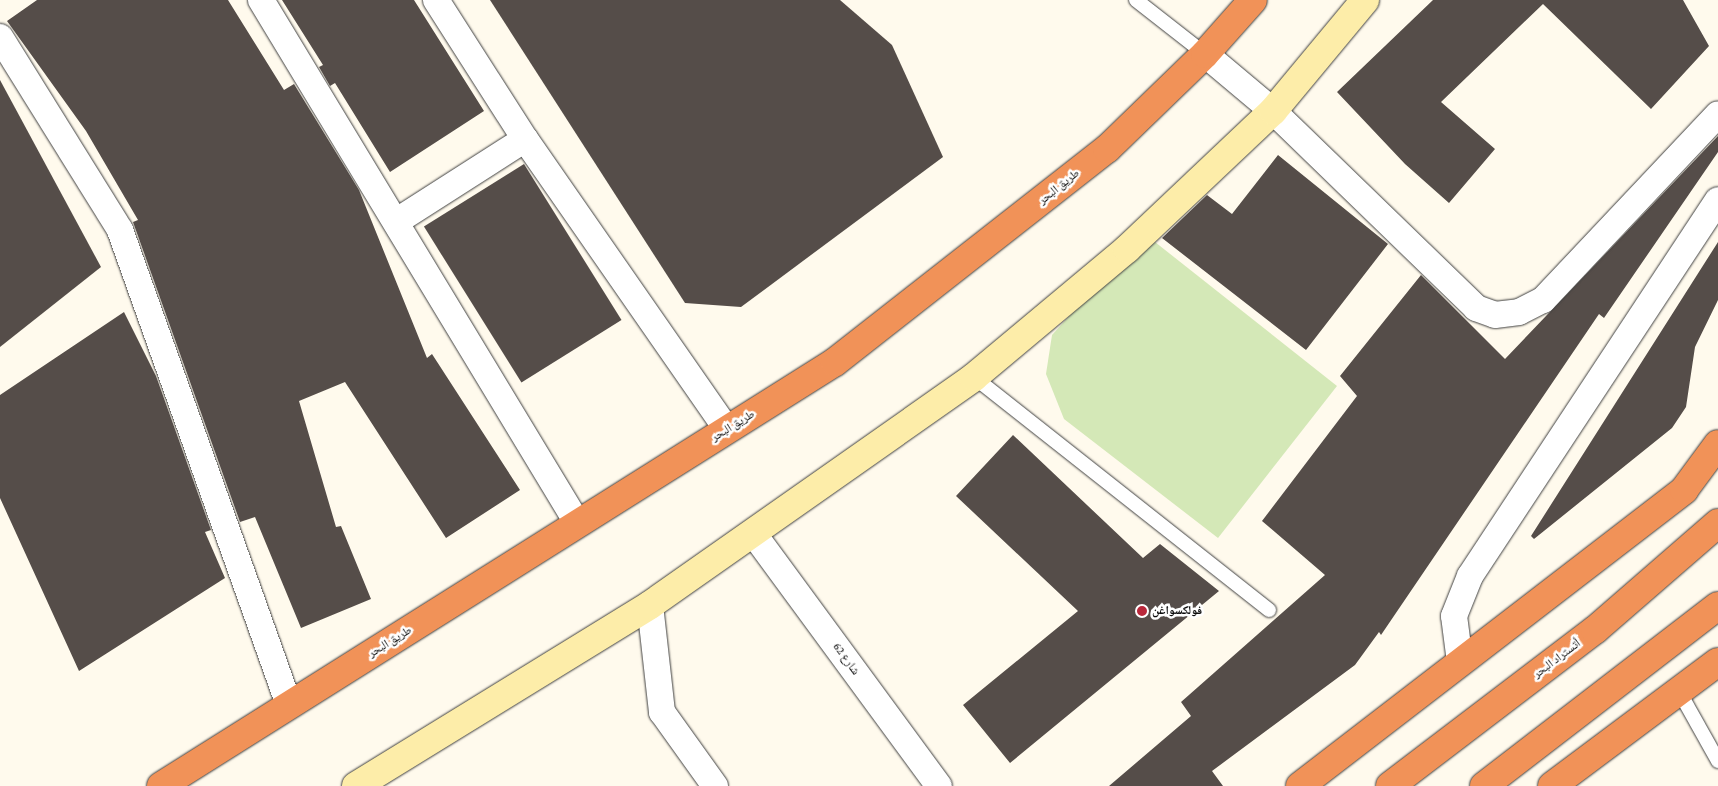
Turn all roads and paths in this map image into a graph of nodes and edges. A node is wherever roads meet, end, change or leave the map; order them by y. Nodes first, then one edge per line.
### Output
1 (261, 0) edge
2 (436, 0) edge
3 (1136, 0) edge
4 (1253, 0) edge
5 (1365, 0) edge
6 (0, 37) edge
7 (1205, 54) junction
8 (1273, 111) junction
9 (1718, 114) edge
10 (525, 139) junction
11 (1718, 200) edge
12 (397, 221) junction
13 (974, 376) junction
14 (727, 430) junction
15 (1718, 444) edge
16 (1718, 523) edge
17 (578, 524) junction
18 (753, 533) junction
19 (650, 605) junction
20 (1718, 606) edge
21 (1269, 610) dead end
22 (1460, 662) junction
23 (1718, 662) edge
24 (1680, 693) junction
25 (289, 705) junction
26 (1718, 761) edge
27 (161, 786) edge
28 (356, 786) edge
29 (715, 786) edge
30 (938, 786) edge
31 (1300, 786) edge
32 (1390, 786) edge
33 (1484, 786) edge
34 (1552, 786) edge

1 - 12 street
2 - 10 street
3 - 7 lane
4 - 7 highway, طريق البحر
5 - 8 street
6 - 25 street
7 - 8 street
7 - 14 highway, طريق البحر
8 - 9 street
8 - 13 street
10 - 12 street
10 - 14 street
11 - 22 street
12 - 17 street
13 - 18 street
13 - 21 lane
14 - 17 highway, طريق البحر
15 - 22 highway
16 - 32 highway, أتستراد البحر
17 - 25 highway, طريق البحر
18 - 19 street
18 - 30 street, شارع 62
19 - 28 street
19 - 29 street
20 - 33 highway
22 - 31 highway
23 - 24 highway
24 - 26 lane
24 - 34 highway
25 - 27 highway, طريق البحر

